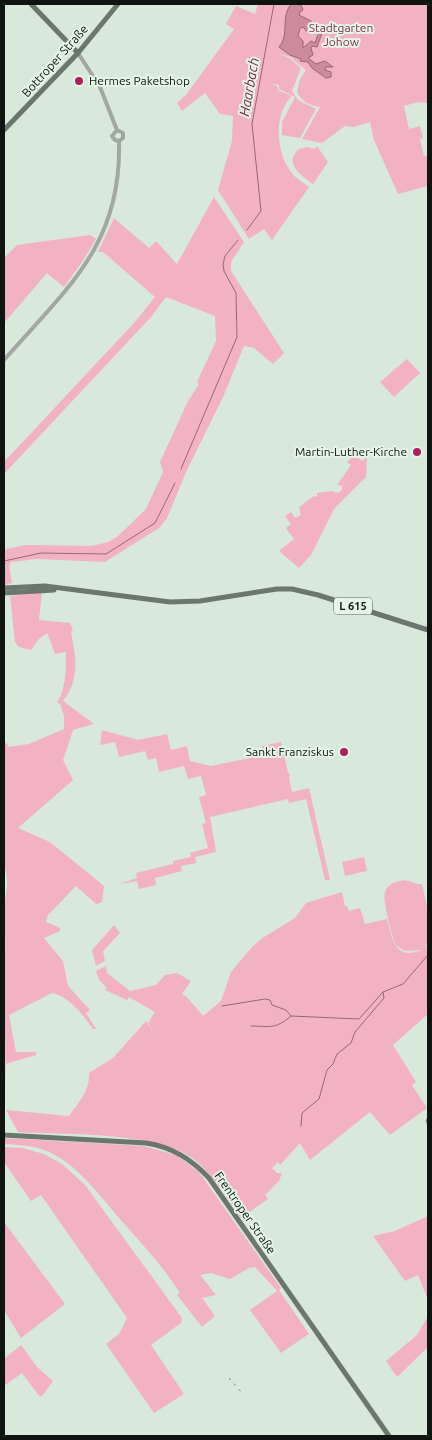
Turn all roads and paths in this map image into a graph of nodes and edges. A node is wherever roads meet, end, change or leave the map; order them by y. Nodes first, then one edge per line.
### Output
1 (31, 4) edge
2 (118, 4) edge
3 (78, 53) junction
4 (4, 130) edge
5 (117, 130) junction
6 (119, 141) junction
7 (4, 360) edge
8 (4, 588) edge
9 (64, 589) junction
10 (4, 593) edge
11 (428, 630) edge
12 (4, 1135) edge
13 (389, 1436) edge

1 - 3 main road
2 - 3 main road, Bottroper Straße
3 - 4 main road, Bottroper Straße
3 - 5 street
5 - 6 street
5 - 6 street
6 - 7 street
8 - 9 main road, L 615
9 - 10 main road, L 615
9 - 11 main road, L 615
12 - 13 main road, Frentroper Straße

